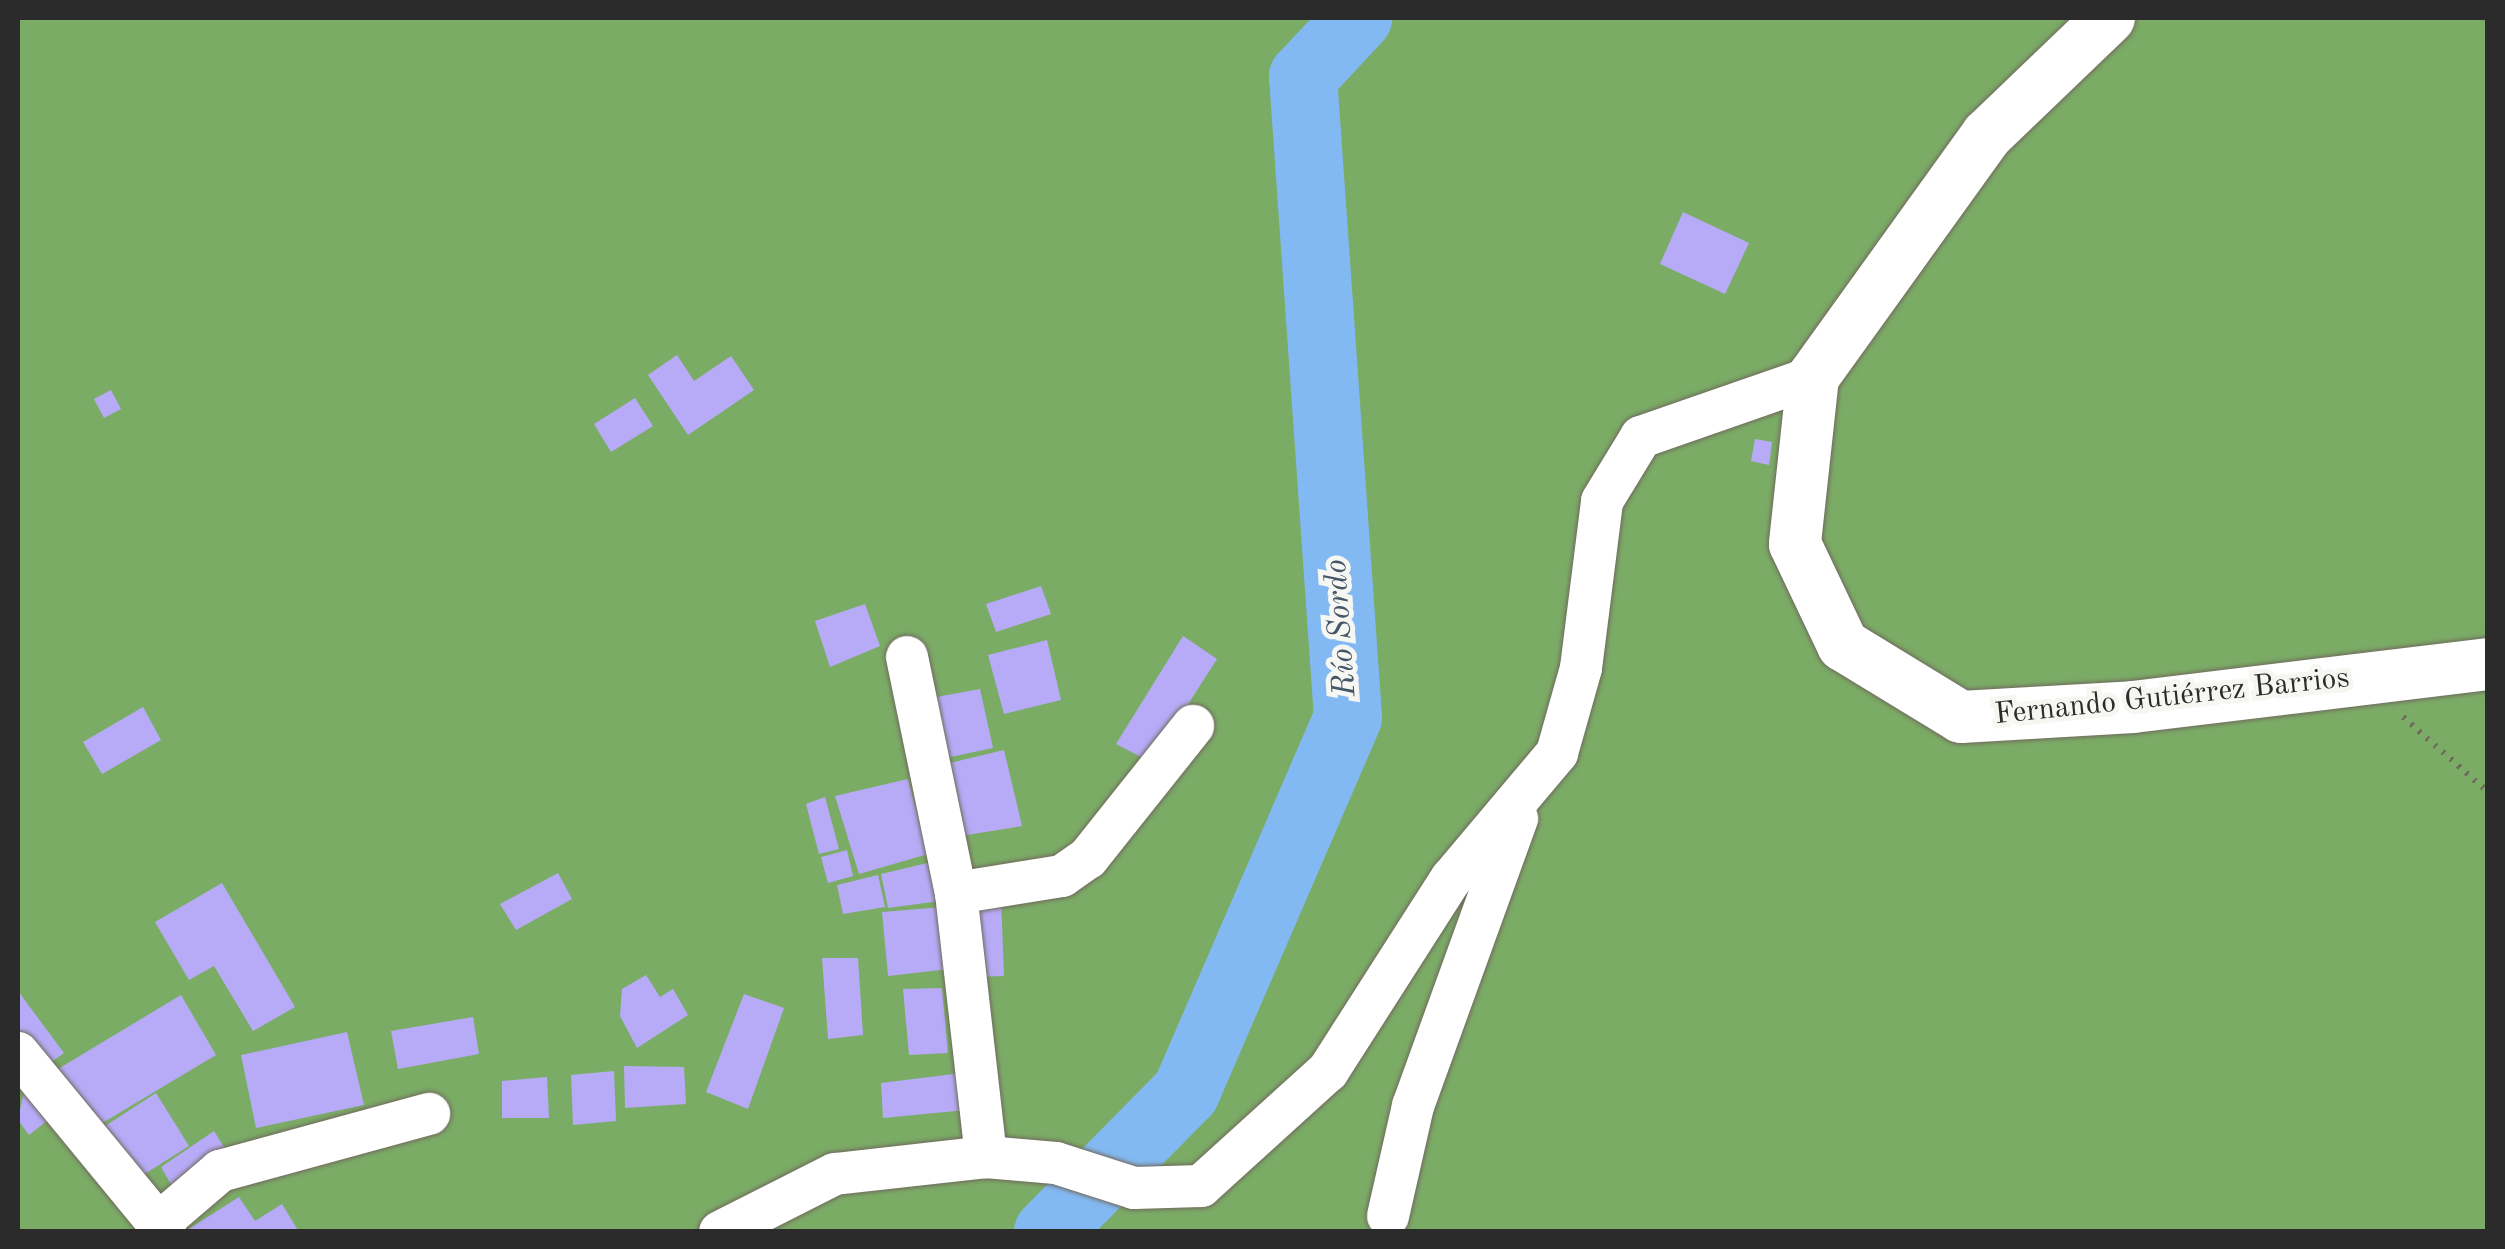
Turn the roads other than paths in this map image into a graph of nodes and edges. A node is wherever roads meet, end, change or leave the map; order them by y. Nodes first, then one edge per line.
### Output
1 (2109, 18) edge
2 (1813, 377) junction
3 (906, 657) dead end
4 (2488, 664) edge
5 (1194, 726) dead end
6 (1527, 789) junction
7 (956, 893) junction
8 (18, 1053) edge
9 (428, 1114) dead end
10 (986, 1157) junction
11 (1388, 1216) dead end
12 (161, 1228) edge
13 (720, 1232) edge

1 - 2 main road, Fernando Gutiérrez Barrios
2 - 4 main road, Fernando Gutiérrez Barrios
2 - 6 street
3 - 7 street
5 - 7 street
6 - 10 street
6 - 11 street
7 - 10 street
8 - 12 street
9 - 12 street
10 - 13 street

